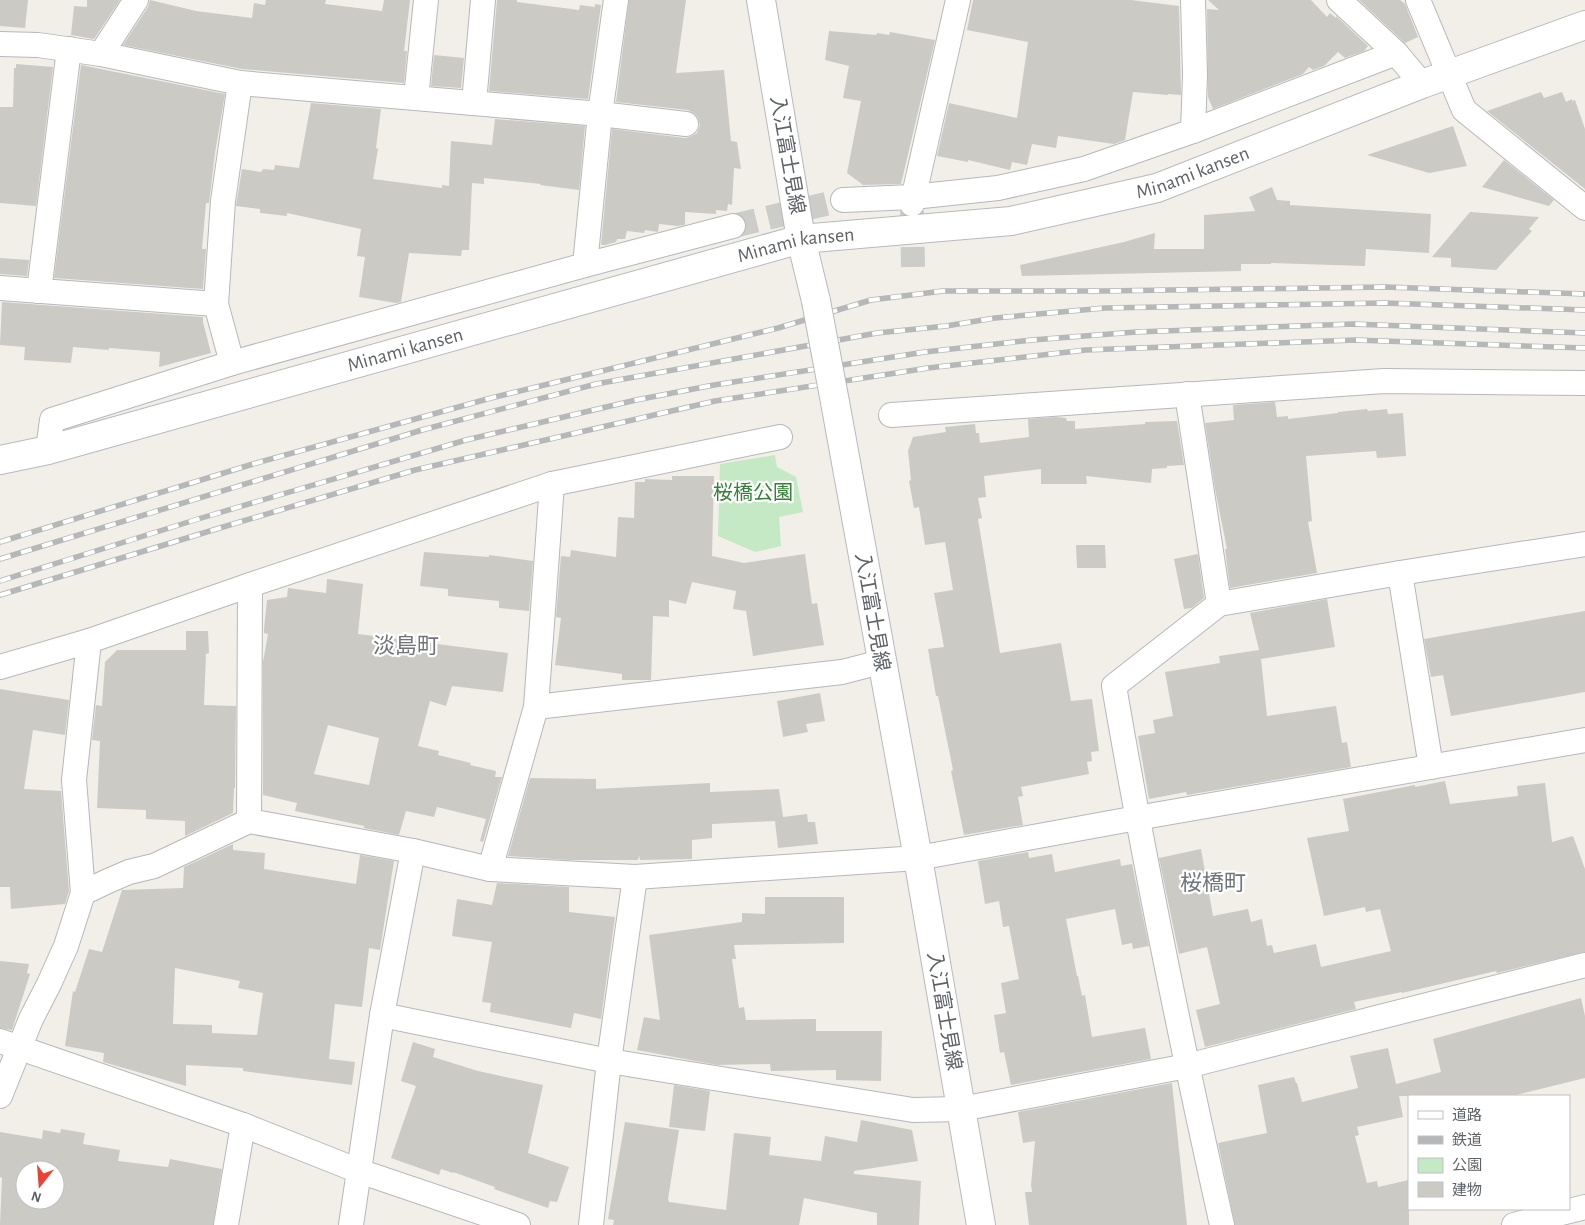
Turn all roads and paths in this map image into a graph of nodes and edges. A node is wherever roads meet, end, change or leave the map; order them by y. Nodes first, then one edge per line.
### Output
1 (136, 0) edge
2 (426, 0) edge
3 (482, 0) edge
4 (616, 0) edge
5 (761, 0) edge
6 (958, 0) edge
7 (1193, 0) edge
8 (1339, 0) edge
9 (1418, 0) edge
10 (1585, 25) edge
11 (0, 44) edge
12 (69, 49) junction
13 (1396, 52) junction
14 (101, 54) junction
15 (1450, 74) junction
16 (240, 83) junction
17 (1422, 84) junction
18 (416, 98) junction
19 (474, 103) junction
20 (600, 114) junction
21 (686, 124) dead end
22 (1193, 131) junction
23 (843, 200) tunnel mouth
24 (912, 201) junction
25 (1585, 208) edge
26 (732, 226) tunnel mouth
27 (801, 238) junction
28 (585, 265) junction
29 (0, 288) edge
30 (39, 291) junction
31 (216, 304) junction
32 (232, 363) junction
33 (1585, 383) edge
34 (1188, 394) junction
35 (890, 415) dead end
36 (780, 437) dead end
37 (48, 450) junction
38 (0, 460) edge
39 (552, 484) junction
40 (1585, 544) edge
41 (1400, 573) junction
42 (250, 585) junction
43 (1219, 604) junction
44 (89, 641) junction
45 (881, 662) junction
46 (0, 666) edge
47 (536, 707) junction
48 (1585, 740) edge
49 (1431, 767) junction
50 (1137, 818) junction
51 (249, 821) junction
52 (414, 851) junction
53 (918, 858) junction
54 (490, 869) junction
55 (635, 877) junction
56 (83, 893) junction
57 (1585, 965) edge
58 (382, 1015) junction
59 (9, 1044) edge
60 (609, 1061) junction
61 (1186, 1066) junction
62 (0, 1096) edge
63 (961, 1109) junction
64 (243, 1125) junction
65 (359, 1171) junction
66 (1585, 1207) edge
67 (226, 1225) edge
68 (351, 1225) edge
69 (518, 1225) edge
70 (591, 1225) edge
71 (981, 1225) edge
72 (1222, 1225) edge
73 (1514, 1225) edge

1 - 14 street
2 - 18 street
3 - 19 street
4 - 20 street
5 - 27 main road, 入江富士見線
6 - 24 street
7 - 22 street
8 - 13 street
9 - 15 street
10 - 15 main road, Minami kansen
11 - 12 street
12 - 14 street
12 - 30 street
13 - 17 street
13 - 22 street
14 - 16 street
15 - 17 main road, Minami kansen
15 - 25 street
16 - 18 street
16 - 31 street
17 - 27 main road, Minami kansen
18 - 19 street
19 - 20 street
20 - 21 street
20 - 28 street
22 - 24 street
23 - 24 street
26 - 28 street
27 - 37 main road, Minami kansen
27 - 45 main road, 入江富士見線, bridge
28 - 32 street
29 - 30 street
30 - 31 street
31 - 32 street
32 - 37 street
33 - 34 street
34 - 35 street
34 - 43 street
36 - 39 street
37 - 38 main road, Minami kansen
39 - 42 street
39 - 47 street
40 - 41 street
41 - 43 street
41 - 49 street
42 - 44 street
42 - 51 street
43 - 50 street
44 - 46 street
44 - 56 street
45 - 47 street
45 - 53 main road, 入江富士見線
47 - 54 street
48 - 49 street
49 - 50 street
50 - 53 street
50 - 61 street
51 - 52 street
51 - 56 street
52 - 54 street
52 - 58 street
53 - 55 street
53 - 63 main road, 入江富士見線
54 - 55 street
55 - 60 street
56 - 59 street
57 - 61 street
58 - 60 street
58 - 65 street
59 - 62 street
59 - 64 street
60 - 63 street
60 - 70 street
61 - 63 street
61 - 72 street
63 - 71 main road, 入江富士見線
64 - 65 street
64 - 67 street
65 - 68 street
65 - 69 street
66 - 73 street

